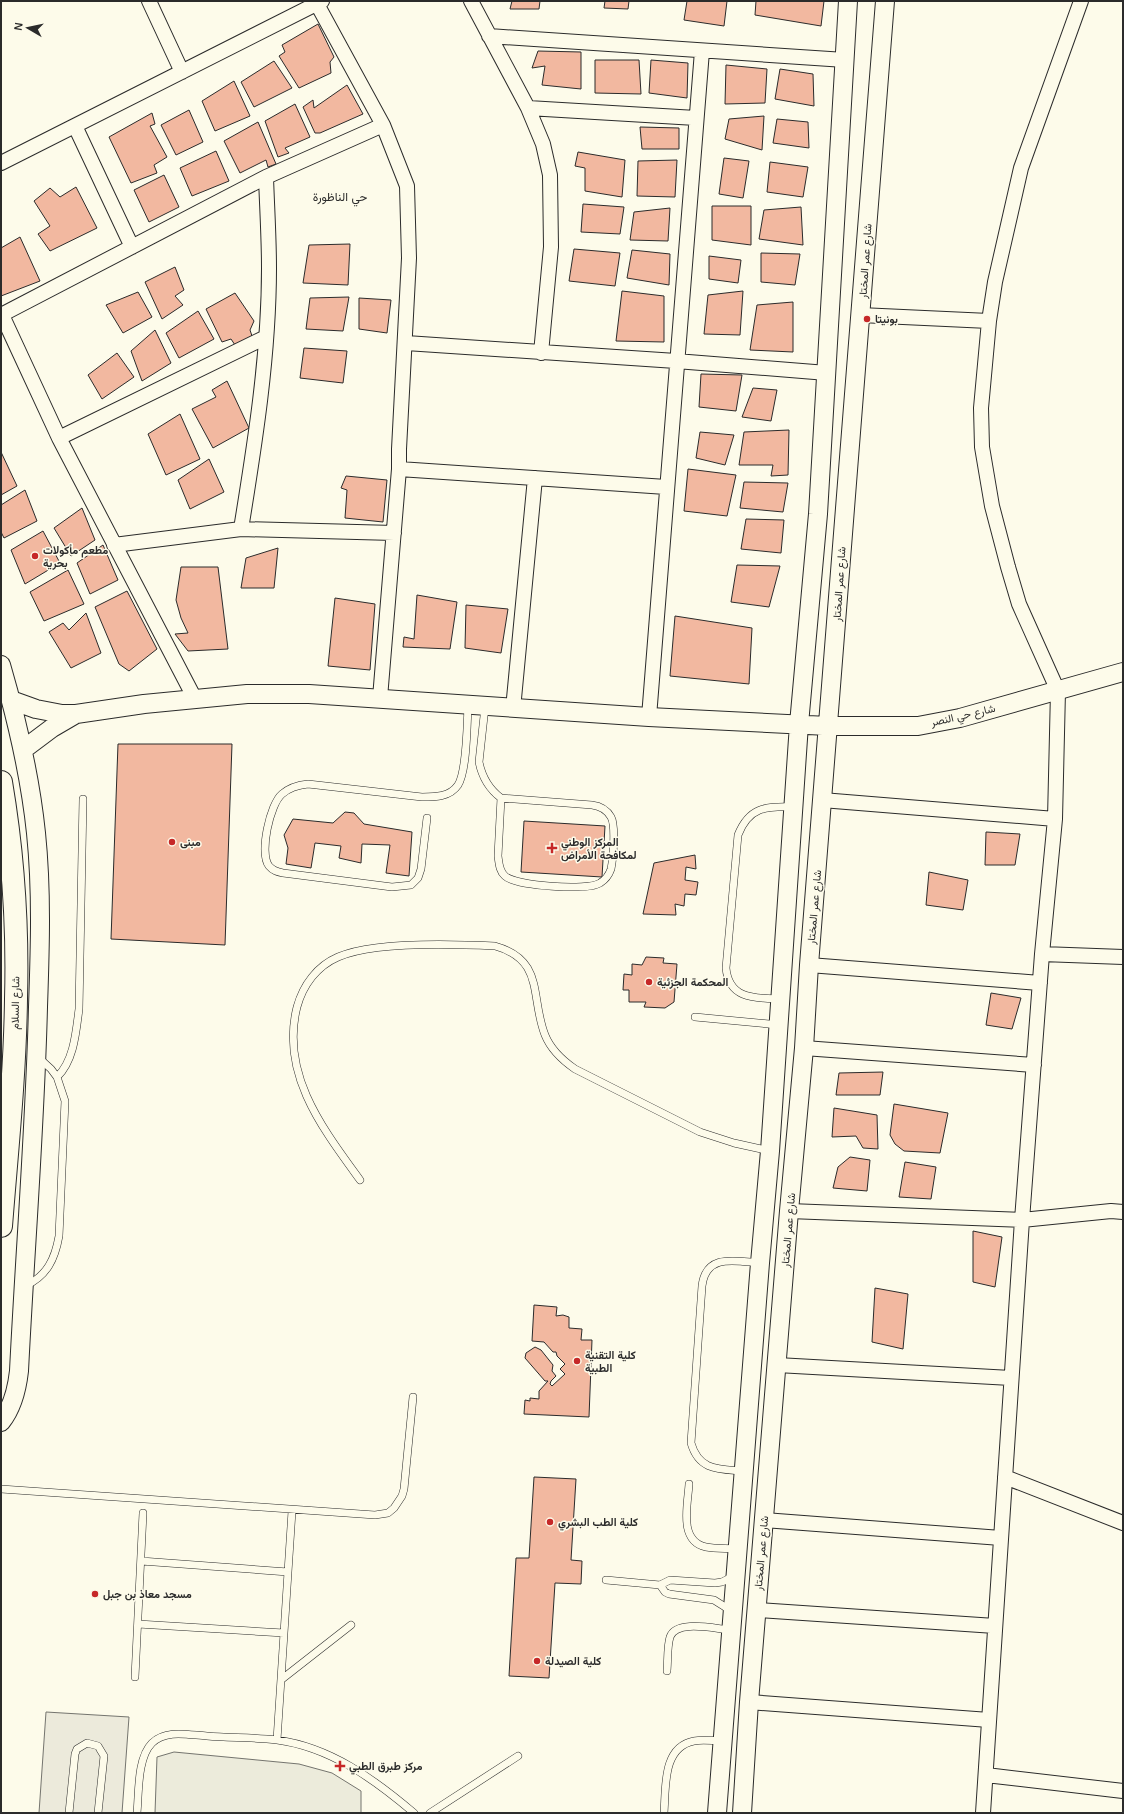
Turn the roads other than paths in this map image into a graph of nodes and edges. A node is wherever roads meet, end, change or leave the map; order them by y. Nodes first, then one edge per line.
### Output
1 (149, 1) edge
2 (471, 1) edge
3 (848, 1) edge
4 (885, 1) edge
5 (1081, 1) edge
6 (320, 3) edge
7 (489, 36) junction
8 (702, 51) junction
9 (845, 60) junction
10 (182, 72) junction
11 (528, 108) junction
12 (696, 118) junction
13 (383, 125) junction
14 (75, 126) junction
15 (1, 163) edge
16 (266, 176) junction
17 (132, 247) junction
18 (1, 315) edge
19 (860, 315) junction
20 (989, 321) junction
21 (266, 337) junction
22 (406, 343) junction
23 (541, 353) junction
24 (676, 361) junction
25 (826, 373) junction
26 (59, 438) junction
27 (399, 469) junction
28 (535, 478) junction
29 (666, 487) junction
30 (818, 514) junction
31 (844, 516) junction
32 (241, 529) junction
33 (394, 533) junction
34 (114, 545) junction
35 (1, 665) edge
36 (1123, 672) edge
37 (1058, 691) junction
38 (380, 698) junction
39 (195, 699) junction
40 (11, 700) junction
41 (476, 706) junction
42 (513, 709) junction
43 (76, 714) junction
44 (649, 717) junction
45 (799, 724) junction
46 (828, 726) junction
47 (24, 749) junction
48 (1, 782) edge
49 (501, 798) junction
50 (84, 799) dead end
51 (822, 800) junction
52 (793, 807) junction
53 (427, 818) dead end
54 (1055, 819) junction
55 (1042, 954) junction
56 (1123, 957) edge
57 (809, 965) junction
58 (1040, 983) junction
59 (780, 1000) junction
60 (695, 1017) dead end
61 (779, 1025) junction
62 (804, 1048) junction
63 (37, 1056) junction
64 (1034, 1065) junction
65 (57, 1077) junction
66 (770, 1151) junction
67 (795, 1154) junction
68 (360, 1180) dead end
69 (789, 1211) junction
70 (1123, 1212) edge
71 (1022, 1220) junction
72 (1, 1226) edge
73 (760, 1263) junction
74 (23, 1286) junction
75 (777, 1365) junction
76 (1011, 1378) junction
77 (413, 1397) dead end
78 (1, 1422) edge
79 (743, 1471) junction
80 (1005, 1477) junction
81 (689, 1484) dead end
82 (1, 1489) edge
83 (292, 1511) junction
84 (143, 1513) dead end
85 (764, 1520) junction
86 (1123, 1523) edge
87 (1001, 1538) junction
88 (737, 1549) junction
89 (141, 1561) junction
90 (288, 1572) junction
91 (735, 1576) junction
92 (606, 1580) dead end
93 (660, 1585) junction
94 (757, 1610) junction
95 (732, 1612) junction
96 (138, 1624) junction
97 (351, 1625) dead end
98 (996, 1626) junction
99 (731, 1630) junction
100 (284, 1633) junction
101 (667, 1671) dead end
102 (135, 1677) dead end
103 (282, 1679) junction
104 (749, 1702) junction
105 (989, 1720) junction
106 (277, 1740) junction
107 (723, 1741) junction
108 (518, 1756) dead end
109 (986, 1775) junction
110 (1123, 1792) edge
111 (69, 1813) edge
112 (98, 1813) edge
113 (137, 1813) edge
114 (414, 1813) edge
115 (430, 1813) edge
116 (664, 1813) edge
117 (717, 1813) edge
118 (742, 1813) edge
119 (983, 1813) edge

1 - 10 street
2 - 7 street
3 - 9 street
4 - 19 street, شارع عمر المختار
5 - 20 street
6 - 10 street
6 - 13 street
7 - 8 street
7 - 11 street
8 - 9 street
8 - 12 street
9 - 25 street
10 - 14 street
11 - 12 street
11 - 23 street
12 - 24 street
13 - 16 street
13 - 22 street
14 - 15 street
14 - 17 street
16 - 17 street
16 - 21 street
17 - 18 street
18 - 26 street
19 - 20 street
19 - 31 street, شارع عمر المختار
20 - 37 street
21 - 26 street
21 - 32 street
22 - 23 street
22 - 27 street
23 - 24 street
24 - 25 street
24 - 29 street
25 - 30 street
26 - 34 street
27 - 28 street
27 - 33 street
28 - 29 street
28 - 42 street
29 - 44 street
30 - 31 street
30 - 45 street
31 - 46 street, شارع عمر المختار
32 - 33 street
32 - 34 street
33 - 38 street
34 - 39 street
35 - 40 street
36 - 37 street, شارع حي النصر
37 - 46 street, شارع حي النصر
37 - 54 street
38 - 39 street, شارع حي النصر
38 - 41 street, شارع حي النصر
39 - 43 street, شارع حي النصر
40 - 43 street
40 - 47 street
41 - 42 street, شارع حي النصر
41 - 49 lane
41 - 53 lane
42 - 44 street, شارع حي النصر
43 - 47 street
44 - 45 street, شارع حي النصر
45 - 46 street, شارع حي النصر
45 - 52 street
46 - 51 street, شارع عمر المختار
47 - 63 street
48 - 72 highway, شارع السلام
49 - 49 lane
50 - 65 lane
51 - 54 street
51 - 57 street, شارع عمر المختار
52 - 59 street
52 - 59 lane
54 - 55 street
55 - 56 street
55 - 58 street
57 - 58 street
57 - 62 street, شارع عمر المختار
58 - 64 street
59 - 61 street
60 - 61 lane
61 - 66 street
62 - 64 street
62 - 67 street, شارع عمر المختار
63 - 65 lane
63 - 74 street
64 - 71 street
65 - 74 lane
66 - 67 street
66 - 68 lane
66 - 73 street
67 - 69 street, شارع عمر المختار
69 - 71 street
69 - 75 street, شارع عمر المختار
70 - 71 street
71 - 76 street
73 - 79 street
73 - 79 lane
74 - 78 street
75 - 76 street
75 - 85 street, شارع عمر المختار
76 - 80 street
77 - 83 lane
79 - 88 street
80 - 86 street
80 - 87 street
81 - 88 lane
82 - 83 lane
83 - 90 lane
84 - 89 lane
85 - 87 street
85 - 94 street, شارع عمر المختار
87 - 98 street
88 - 91 street
89 - 90 lane
89 - 96 lane
90 - 100 lane
91 - 93 lane
91 - 95 street
92 - 93 lane
93 - 95 lane
94 - 98 street
94 - 104 street, شارع عمر المختار
95 - 99 street
96 - 100 lane
96 - 102 lane
97 - 103 lane
98 - 105 street
99 - 101 lane
99 - 107 street
100 - 103 lane
103 - 106 lane
104 - 105 street
104 - 118 street, شارع عمر المختار
105 - 109 street
106 - 113 lane
106 - 114 lane
107 - 116 lane
107 - 117 street
108 - 115 lane
109 - 110 street
109 - 119 street
111 - 112 lane

